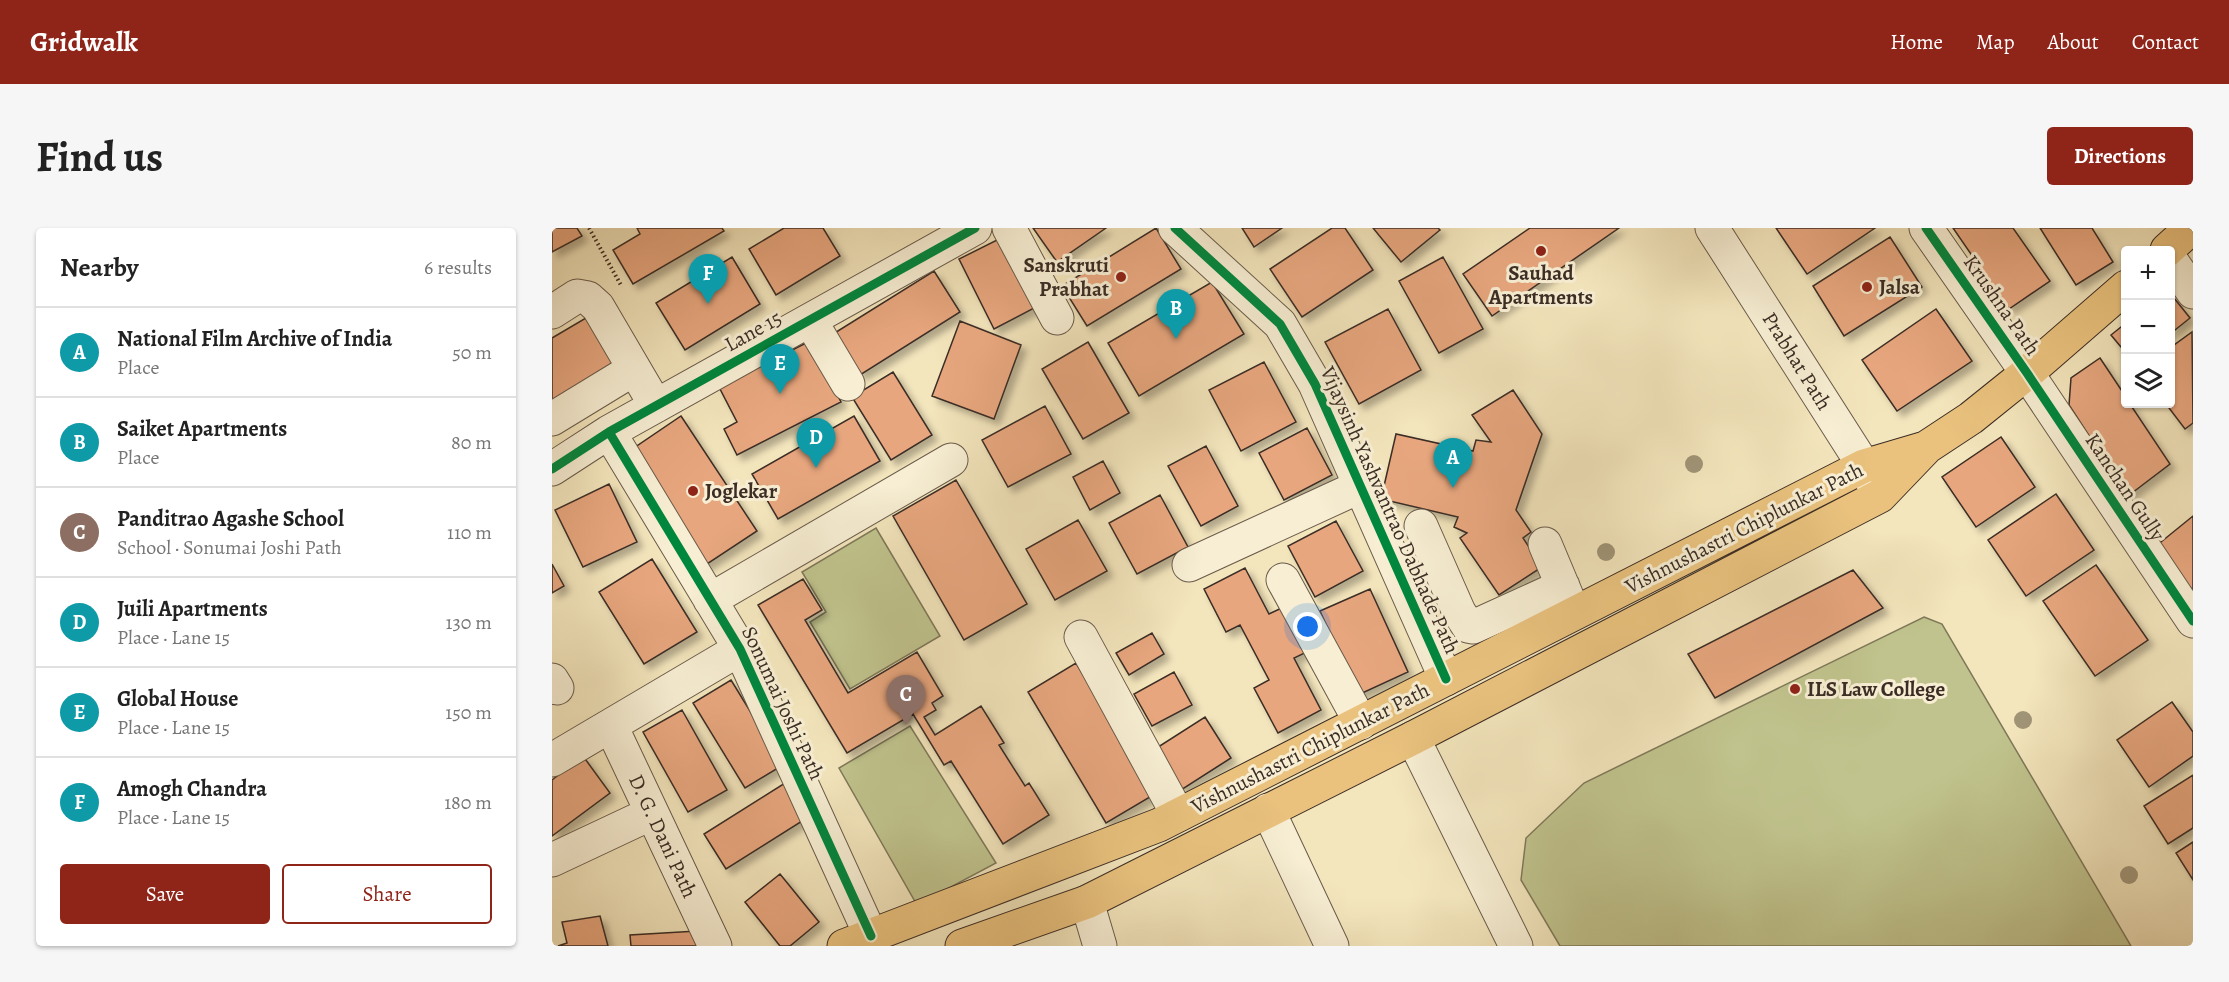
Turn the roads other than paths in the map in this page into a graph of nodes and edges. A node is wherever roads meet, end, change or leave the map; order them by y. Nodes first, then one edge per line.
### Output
1 (975, 228) edge
2 (1009, 228) edge
3 (1175, 228) edge
4 (1712, 228) edge
5 (1926, 228) edge
6 (2191, 228) edge
7 (2171, 246) edge
8 (2175, 266) edge
9 (2121, 291) edge
10 (2193, 292) edge
11 (552, 312) edge
12 (1057, 318) dead end
13 (810, 320) junction
14 (634, 369) junction
15 (2027, 373) junction
16 (848, 384) dead end
17 (656, 406) junction
18 (552, 419) edge
19 (609, 432) junction
20 (1927, 447) junction
21 (557, 454) edge
22 (951, 460) dead end
23 (1864, 466) junction
24 (1360, 486) junction
25 (1880, 496) junction
26 (1421, 526) dead end
27 (1545, 544) dead end
28 (1189, 565) dead end
29 (1283, 580) dead end
30 (710, 600) junction
31 (1569, 600) junction
32 (2193, 621) edge
33 (1081, 637) dead end
34 (740, 650) junction
35 (1446, 680) junction
36 (1361, 723) junction
37 (610, 726) junction
38 (1413, 738) junction
39 (552, 760) edge
40 (1268, 810) junction
41 (652, 813) junction
42 (1178, 815) junction
43 (552, 860) edge
44 (1087, 902) junction
45 (857, 941) edge
46 (715, 946) edge
47 (962, 946) edge
48 (1100, 946) edge
49 (1332, 946) edge
50 (1516, 946) edge

1 - 13 street, Lane 15
2 - 12 street
3 - 24 street, Vijaysinh Yashvantrao Dabhade Path
4 - 23 street, Prabhat Path
5 - 15 street, Krushna Path
6 - 7 main road
8 - 10 street
9 - 15 main road, Vishnushastri Chiplunkar Path
11 - 14 street
13 - 16 street
13 - 17 street, Lane 15
14 - 17 street
14 - 18 street
15 - 20 main road, Vishnushastri Chiplunkar Path
15 - 32 street, Kanchan Gully
17 - 19 street, Lane 15
19 - 21 street, Lane 15
19 - 30 street, Sonumai Joshi Path
20 - 23 main road, Vishnushastri Chiplunkar Path
20 - 25 main road, Vishnushastri Chiplunkar Path
22 - 30 street
23 - 25 street, Prabhat Path
23 - 31 main road, Vishnushastri Chiplunkar Path
24 - 28 street
24 - 35 street, Vijaysinh Yashvantrao Dabhade Path
25 - 38 main road, Vishnushastri Chiplunkar Path
26 - 31 street
27 - 31 street
29 - 36 street
30 - 34 street, Sonumai Joshi Path
31 - 35 main road, Vishnushastri Chiplunkar Path
33 - 42 street
34 - 37 street
34 - 45 street, Sonumai Joshi Path
35 - 36 main road, Vishnushastri Chiplunkar Path
36 - 42 main road, Vishnushastri Chiplunkar Path
37 - 39 street
37 - 41 street, D. G. Dani Path
38 - 40 main road, Vishnushastri Chiplunkar Path
38 - 50 street
40 - 44 main road, Vishnushastri Chiplunkar Path
40 - 49 street
41 - 43 street
41 - 46 street, D. G. Dani Path
42 - 45 main road, Vishnushastri Chiplunkar Path
44 - 47 main road, Vishnushastri Chiplunkar Path
44 - 48 street

